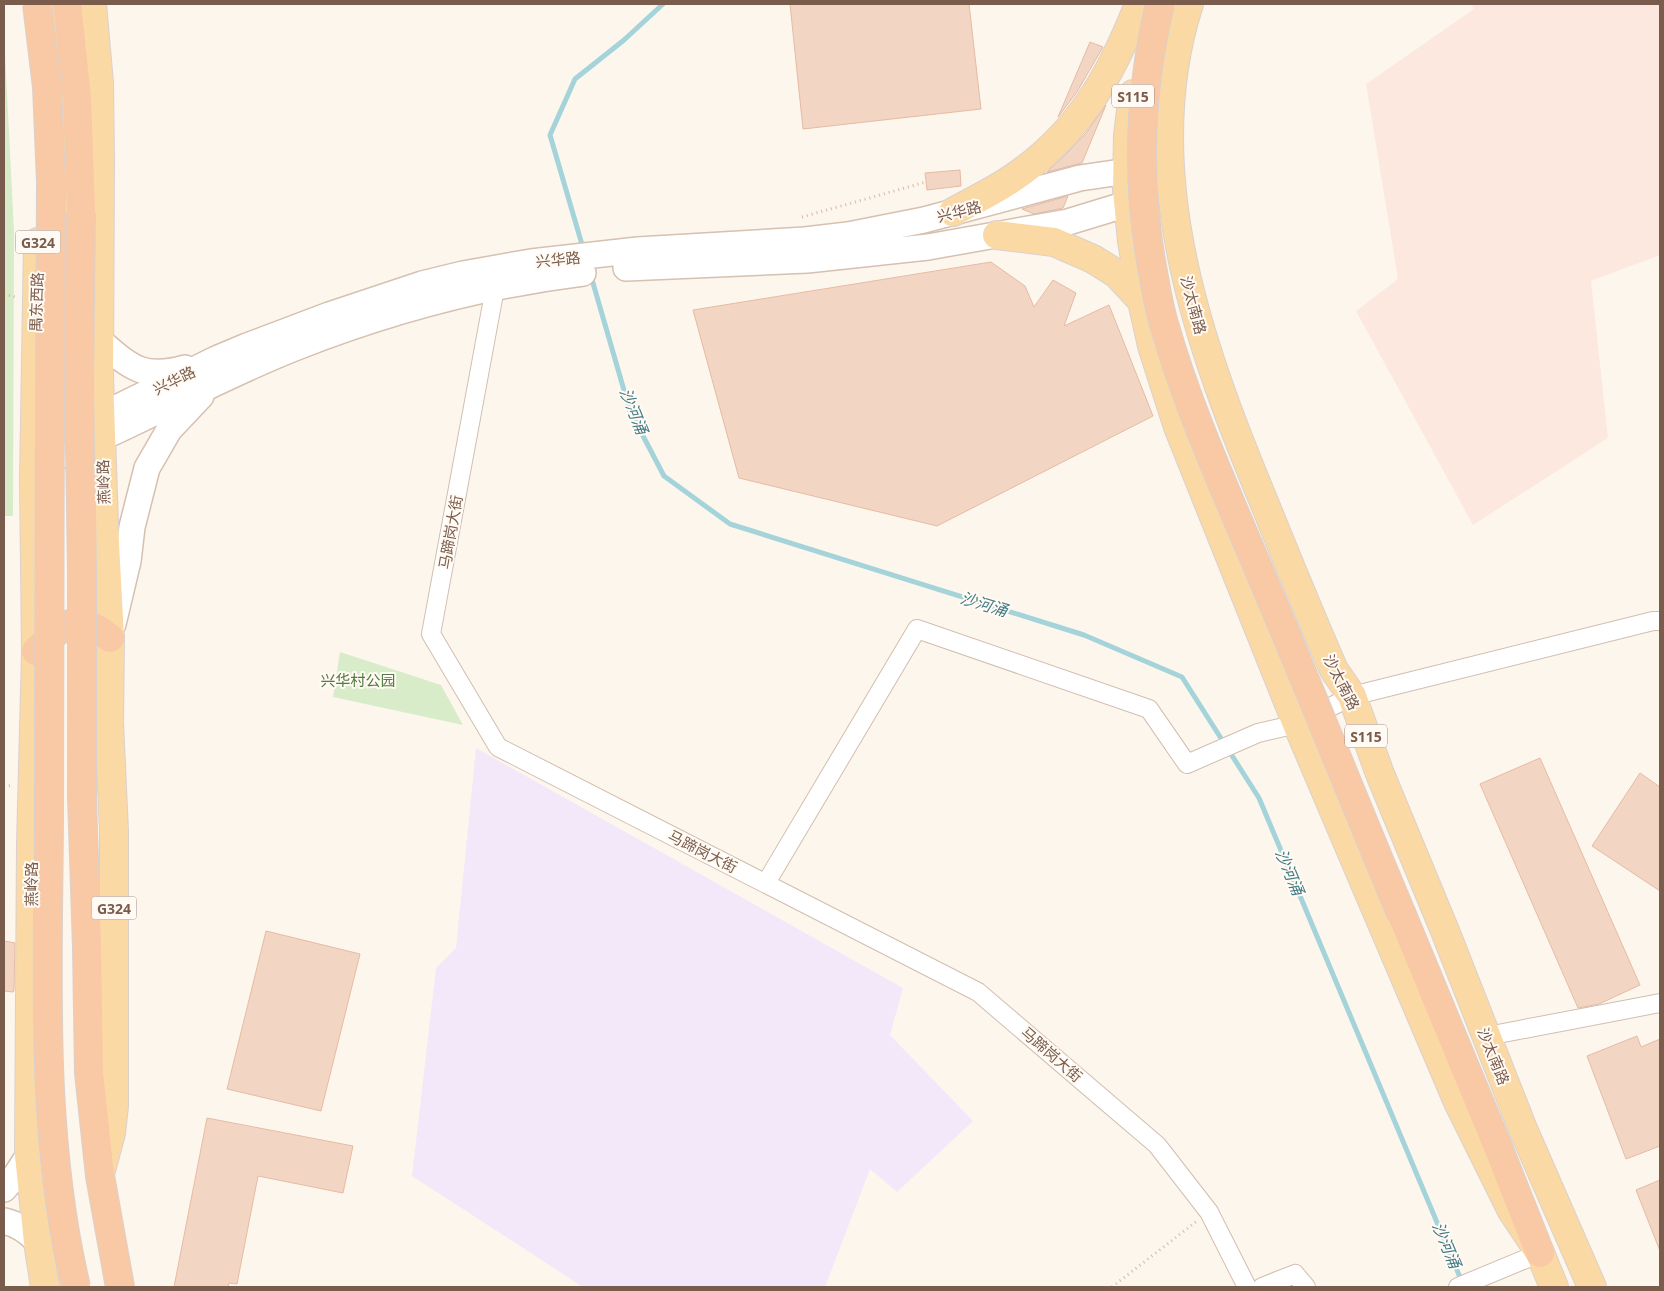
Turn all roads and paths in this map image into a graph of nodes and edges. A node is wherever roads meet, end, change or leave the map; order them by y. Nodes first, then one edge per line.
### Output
1 (25, 4) edge
2 (37, 4) edge
3 (51, 4) edge
4 (67, 4) edge
5 (92, 4) edge
6 (1139, 4) edge
7 (1148, 4) edge
8 (1160, 4) edge
9 (1189, 4) edge
10 (1170, 177) junction
11 (926, 182) dead end
12 (1128, 188) junction
13 (953, 212) junction
14 (802, 217) dead end
15 (997, 235) junction
16 (639, 258) junction
17 (560, 268) junction
18 (495, 288) junction
19 (1142, 301) junction
20 (100, 341) junction
21 (216, 359) junction
22 (213, 384) junction
23 (94, 429) junction
24 (34, 480) junction
25 (1660, 620) edge
26 (110, 638) junction
27 (36, 652) junction
28 (1352, 696) junction
29 (1297, 724) junction
30 (766, 883) junction
31 (1660, 1003) edge
32 (1498, 1034) dead end
33 (29, 1156) junction
34 (100, 1176) junction
35 (4, 1189) edge
36 (1209, 1212) junction
37 (4, 1221) edge
38 (38, 1242) junction
39 (1540, 1253) junction
40 (46, 1287) edge
41 (76, 1287) edge
42 (120, 1287) edge
43 (1112, 1287) edge
44 (1247, 1287) edge
45 (1262, 1287) edge
46 (1306, 1287) edge
47 (1458, 1287) edge
48 (1554, 1287) edge
49 (1592, 1287) edge

1 - 24 main road, 禺东西路 / G324
2 - 41 highway, bridge
3 - 23 main road
4 - 34 highway, 燕岭路, bridge
5 - 20 main road, G324
6 - 13 main road
7 - 12 main road, S115
8 - 39 highway, bridge
9 - 10 main road, S115
10 - 12 main road, 兴华路
10 - 12 main road, 兴华路
10 - 28 main road, 沙太南路 / S115
11 - 14 path
12 - 13 main road, 兴华路
12 - 15 main road, 兴华路
12 - 19 main road, S115
13 - 16 main road, 兴华路
15 - 16 main road, 兴华路
15 - 19 main road
16 - 17 main road, 兴华路
17 - 18 main road, 兴华路
17 - 21 main road, 兴华路
18 - 22 main road, 兴华路
18 - 30 street, 马蹄岗大街
19 - 29 main road, S115
20 - 21 main road
20 - 23 main road, G324
21 - 23 main road, 兴华路
22 - 23 main road, 兴华路
22 - 26 main road
23 - 24 main road, 兴华路
23 - 26 main road, 燕岭路 / G324
24 - 27 main road, 燕岭路 / G324
25 - 28 street
26 - 27 highway
26 - 34 main road, 燕岭路 / G324
27 - 33 main road, 燕岭路 / G324
28 - 29 street
28 - 49 main road, 沙太南路 / S115
29 - 30 street
29 - 39 main road, S115
30 - 36 street, 马蹄岗大街
31 - 32 street
33 - 35 main road
33 - 38 main road, 燕岭路 / G324
34 - 42 highway, 燕岭路 / G324
36 - 43 path
36 - 44 street, 马蹄岗大街
37 - 38 main road
38 - 40 main road, 燕岭路 / G324
39 - 47 street
39 - 48 main road, S115
45 - 46 street

